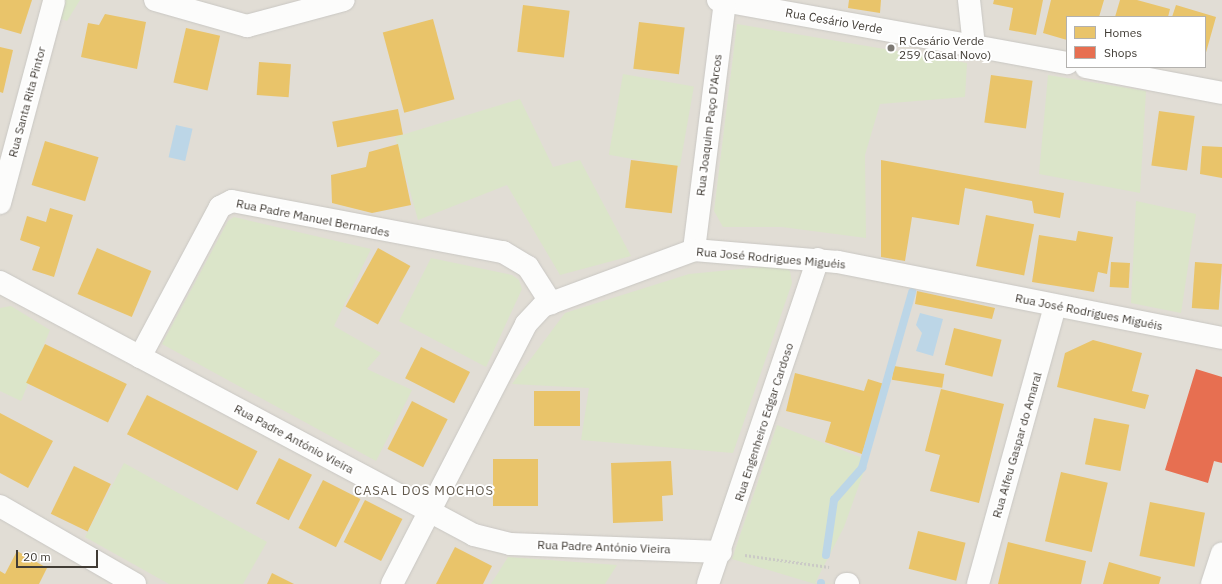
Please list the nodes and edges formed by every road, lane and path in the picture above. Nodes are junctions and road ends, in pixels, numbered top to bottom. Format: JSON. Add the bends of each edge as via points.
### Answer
{"nodes":[{"id":1,"x":155,"y":0,"type":"edge"},
{"id":2,"x":344,"y":0,"type":"edge"},
{"id":3,"x":723,"y":0,"type":"edge"},
{"id":4,"x":969,"y":0,"type":"edge"},
{"id":5,"x":54,"y":2,"type":"dead end"},
{"id":6,"x":308,"y":4,"type":"edge"},
{"id":7,"x":974,"y":46,"type":"junction"},
{"id":8,"x":1066,"y":63,"type":"edge"},
{"id":9,"x":1091,"y":68,"type":"edge"},
{"id":10,"x":1222,"y":93,"type":"edge"},
{"id":11,"x":0,"y":203,"type":"edge"},
{"id":12,"x":694,"y":250,"type":"junction"},
{"id":13,"x":818,"y":259,"type":"junction"},
{"id":14,"x":0,"y":282,"type":"edge"},
{"id":15,"x":551,"y":303,"type":"junction"},
{"id":16,"x":1056,"y":306,"type":"junction"},
{"id":17,"x":1222,"y":338,"type":"edge"},
{"id":18,"x":140,"y":357,"type":"junction"},
{"id":19,"x":0,"y":506,"type":"edge"},
{"id":20,"x":430,"y":511,"type":"junction"},
{"id":21,"x":721,"y":552,"type":"junction"},
{"id":22,"x":1222,"y":554,"type":"edge"},
{"id":23,"x":135,"y":584,"type":"edge"},
{"id":24,"x":392,"y":584,"type":"edge"},
{"id":25,"x":708,"y":584,"type":"edge"},
{"id":26,"x":847,"y":584,"type":"edge"},
{"id":27,"x":978,"y":584,"type":"edge"},
{"id":28,"x":1212,"y":584,"type":"edge"}],
"edges":[{"from":1,"to":6,"type":"street","via":[[247,26]]},
{"from":2,"to":6,"type":"street"},
{"from":3,"to":7,"type":"street","name":"Rua Cesário Verde"},
{"from":3,"to":12,"type":"street","name":"Rua Joaquim Paço D'Arcos"},
{"from":4,"to":7,"type":"street"},
{"from":5,"to":11,"type":"street","name":"Rua Santa Rita Pintor"},
{"from":7,"to":8,"type":"street","name":"Rua Cesário Verde"},
{"from":9,"to":10,"type":"street"},
{"from":12,"to":13,"type":"street","name":"Rua José Rodrigues Miguéis"},
{"from":12,"to":15,"type":"street","name":"Rua José Rodrigues Miguéis"},
{"from":13,"to":16,"type":"street","name":"Rua José Rodrigues Miguéis"},
{"from":13,"to":21,"type":"street","name":"Rua Engenheiro Edgar Cardoso"},
{"from":14,"to":18,"type":"street","name":"Rua Padre António Vieira"},
{"from":15,"to":18,"type":"street","name":"Rua Padre Manuel Bernardes","via":[[528,267],[503,252],[232,201],[220,207]]},
{"from":15,"to":20,"type":"street","name":"Rua José Rodrigues Miguéis","via":[[526,324]]},
{"from":16,"to":17,"type":"street","name":"Rua José Rodrigues Miguéis"},
{"from":16,"to":27,"type":"street","name":"Rua Alfeu Gaspar do Amaral"},
{"from":18,"to":20,"type":"street","name":"Rua Padre António Vieira"},
{"from":19,"to":23,"type":"street"},
{"from":20,"to":21,"type":"street","name":"Rua Padre António Vieira","via":[[474,535],[510,544]]},
{"from":20,"to":24,"type":"street","name":"Rua José Rodrigues Miguéis"},
{"from":21,"to":25,"type":"street","name":"Rua Engenheiro Edgar Cardoso"},
{"from":21,"to":26,"type":"path","via":[[832,567]]},
{"from":22,"to":28,"type":"street"}]}
